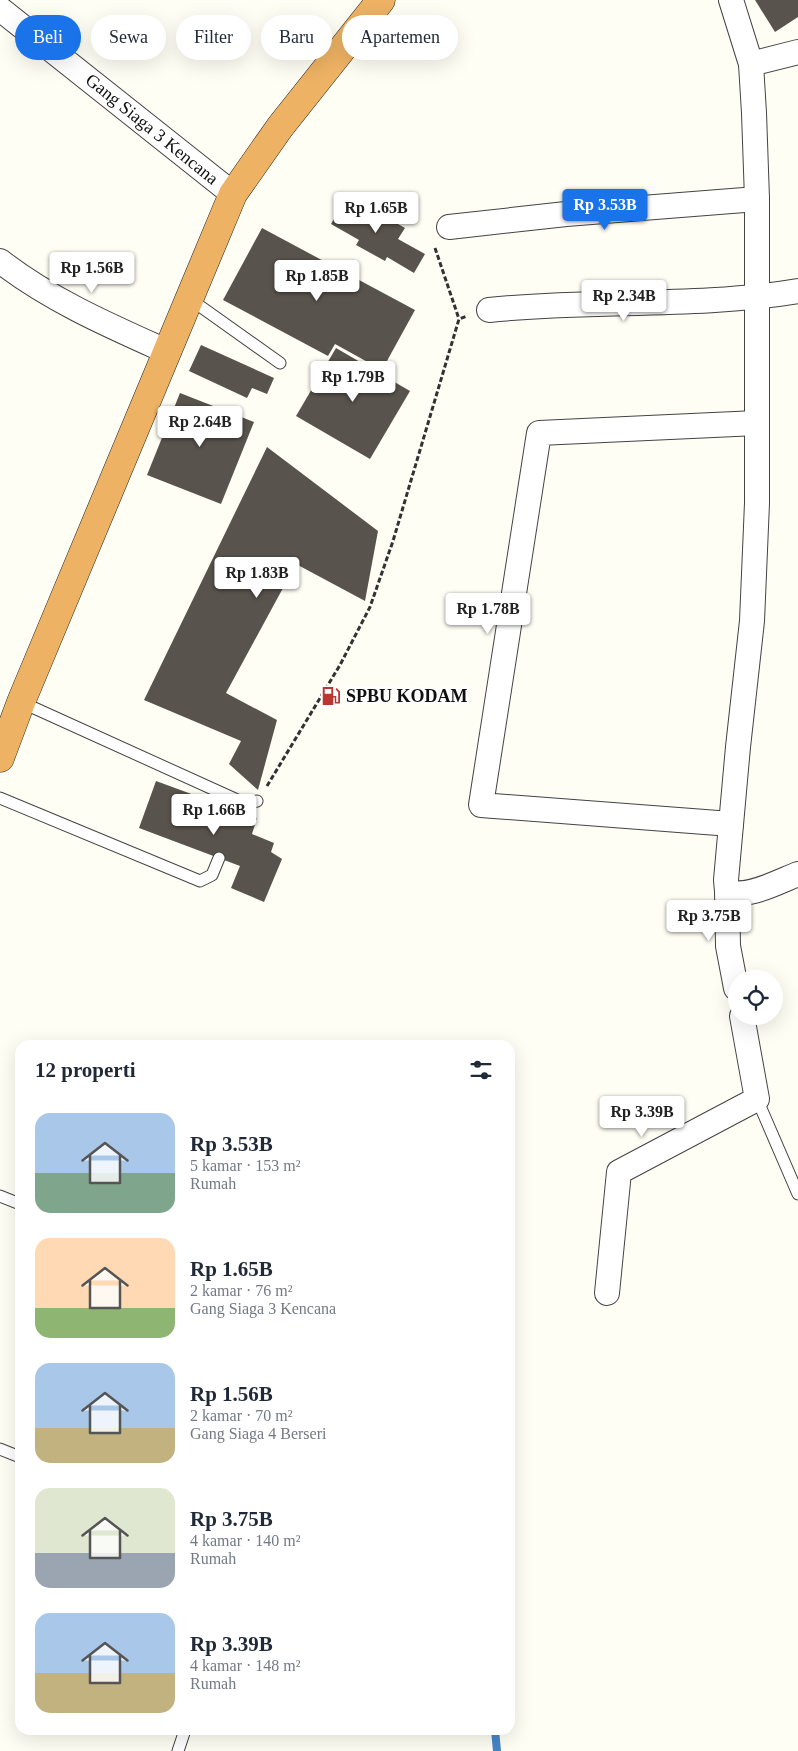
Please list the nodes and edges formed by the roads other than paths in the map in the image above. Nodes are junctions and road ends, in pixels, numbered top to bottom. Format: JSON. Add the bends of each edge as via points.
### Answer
{"nodes":[{"id":1,"x":731,"y":0,"type":"edge"},
{"id":2,"x":380,"y":2,"type":"edge"},
{"id":3,"x":0,"y":9,"type":"edge"},
{"id":4,"x":798,"y":52,"type":"edge"},
{"id":5,"x":751,"y":64,"type":"junction"},
{"id":6,"x":233,"y":194,"type":"junction"},
{"id":7,"x":756,"y":199,"type":"junction"},
{"id":8,"x":449,"y":227,"type":"road end"},
{"id":9,"x":0,"y":261,"type":"edge"},
{"id":10,"x":798,"y":291,"type":"edge"},
{"id":11,"x":756,"y":298,"type":"junction"},
{"id":12,"x":190,"y":299,"type":"junction"},
{"id":13,"x":489,"y":310,"type":"road end"},
{"id":14,"x":168,"y":352,"type":"junction"},
{"id":15,"x":280,"y":363,"type":"dead end"},
{"id":16,"x":756,"y":423,"type":"junction"},
{"id":17,"x":21,"y":702,"type":"junction"},
{"id":18,"x":0,"y":758,"type":"edge"},
{"id":19,"x":0,"y":798,"type":"edge"},
{"id":20,"x":256,"y":801,"type":"road end"},
{"id":21,"x":731,"y":824,"type":"junction"},
{"id":22,"x":219,"y":858,"type":"dead end"},
{"id":23,"x":798,"y":874,"type":"edge"},
{"id":24,"x":727,"y":891,"type":"junction"},
{"id":25,"x":733,"y":970,"type":"edge"},
{"id":26,"x":744,"y":1025,"type":"edge"},
{"id":27,"x":757,"y":1099,"type":"junction"},
{"id":28,"x":798,"y":1194,"type":"edge"},
{"id":29,"x":0,"y":1196,"type":"edge"},
{"id":30,"x":15,"y":1202,"type":"edge"},
{"id":31,"x":607,"y":1293,"type":"dead end"},
{"id":32,"x":0,"y":1449,"type":"edge"},
{"id":33,"x":15,"y":1454,"type":"edge"},
{"id":34,"x":183,"y":1735,"type":"edge"},
{"id":35,"x":178,"y":1751,"type":"edge"}],
"edges":[{"from":1,"to":5,"type":"street"},
{"from":2,"to":6,"type":"highway","via":[[280,128]]},
{"from":3,"to":6,"type":"street","name":"Gang Siaga 3 Kencana"},
{"from":4,"to":5,"type":"street"},
{"from":5,"to":7,"type":"street"},
{"from":6,"to":12,"type":"highway"},
{"from":7,"to":8,"type":"street"},
{"from":7,"to":11,"type":"street"},
{"from":9,"to":14,"type":"street","via":[[55,297]]},
{"from":10,"to":11,"type":"street"},
{"from":11,"to":13,"type":"street"},
{"from":11,"to":16,"type":"street"},
{"from":12,"to":14,"type":"highway"},
{"from":12,"to":15,"type":"lane"},
{"from":14,"to":17,"type":"highway"},
{"from":16,"to":21,"type":"street","via":[[757,504],[752,621]]},
{"from":16,"to":21,"type":"street","via":[[539,433],[481,805]]},
{"from":17,"to":18,"type":"highway"},
{"from":17,"to":20,"type":"lane","via":[[234,804]]},
{"from":19,"to":22,"type":"lane","via":[[200,881],[212,875]]},
{"from":21,"to":24,"type":"street"},
{"from":23,"to":24,"type":"street","via":[[746,894]]},
{"from":24,"to":25,"type":"street","via":[[728,946]]},
{"from":26,"to":27,"type":"street"},
{"from":27,"to":28,"type":"lane"},
{"from":27,"to":31,"type":"street","via":[[619,1172]]},
{"from":29,"to":30,"type":"lane"},
{"from":32,"to":33,"type":"lane"},
{"from":34,"to":35,"type":"lane"}]}
